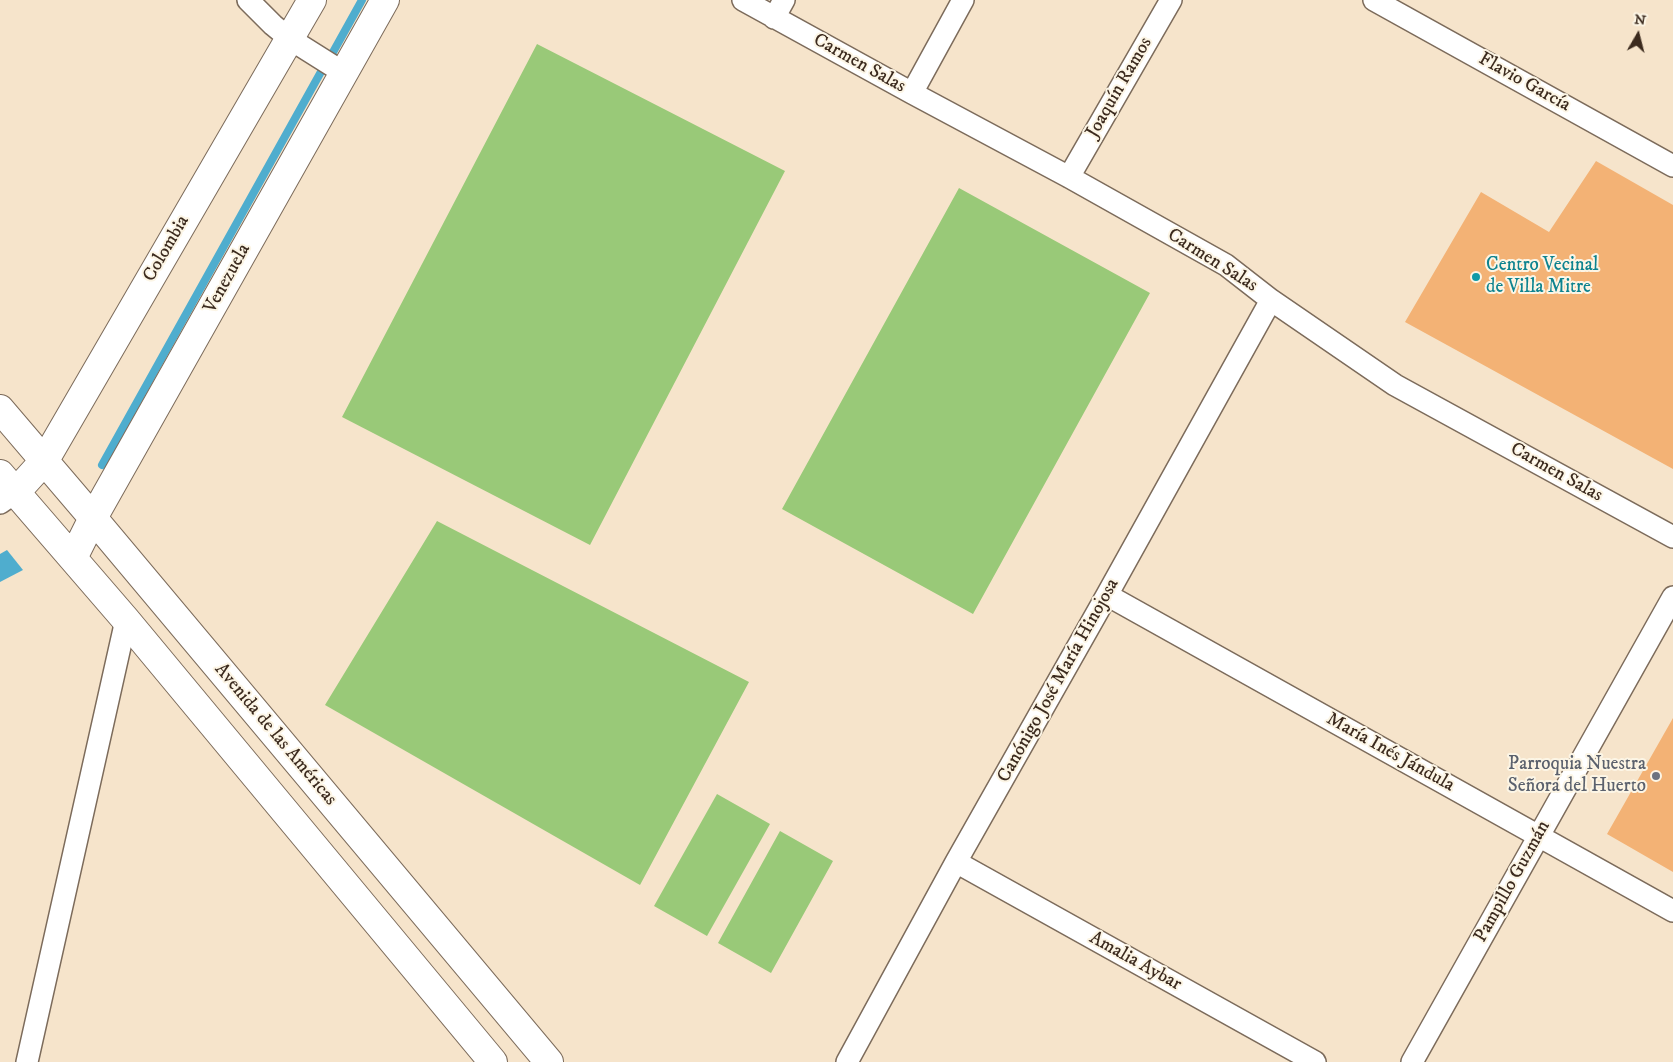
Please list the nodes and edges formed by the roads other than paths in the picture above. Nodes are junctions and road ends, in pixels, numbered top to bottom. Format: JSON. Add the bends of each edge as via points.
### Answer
{"nodes":[{"id":1,"x":248,"y":0,"type":"edge"},
{"id":2,"x":312,"y":0,"type":"edge"},
{"id":3,"x":385,"y":0,"type":"edge"},
{"id":4,"x":742,"y":0,"type":"edge"},
{"id":5,"x":963,"y":0,"type":"edge"},
{"id":6,"x":1171,"y":0,"type":"edge"},
{"id":7,"x":1374,"y":0,"type":"edge"},
{"id":8,"x":779,"y":9,"type":"edge"},
{"id":9,"x":290,"y":39,"type":"junction"},
{"id":10,"x":344,"y":73,"type":"junction"},
{"id":11,"x":912,"y":93,"type":"junction"},
{"id":12,"x":1673,"y":166,"type":"edge"},
{"id":13,"x":1069,"y":177,"type":"junction"},
{"id":14,"x":1271,"y":300,"type":"junction"},
{"id":15,"x":0,"y":409,"type":"edge"},
{"id":16,"x":44,"y":460,"type":"junction"},
{"id":17,"x":5,"y":490,"type":"edge"},
{"id":18,"x":93,"y":518,"type":"junction"},
{"id":19,"x":1673,"y":537,"type":"edge"},
{"id":20,"x":73,"y":558,"type":"junction"},
{"id":21,"x":1107,"y":595,"type":"junction"},
{"id":22,"x":1673,"y":596,"type":"edge"},
{"id":23,"x":126,"y":620,"type":"junction"},
{"id":24,"x":1539,"y":836,"type":"junction"},
{"id":25,"x":956,"y":862,"type":"junction"},
{"id":26,"x":1673,"y":911,"type":"edge"},
{"id":27,"x":28,"y":1062,"type":"edge"},
{"id":28,"x":493,"y":1062,"type":"edge"},
{"id":29,"x":549,"y":1062,"type":"edge"},
{"id":30,"x":847,"y":1062,"type":"edge"},
{"id":31,"x":1314,"y":1062,"type":"edge"},
{"id":32,"x":1412,"y":1062,"type":"edge"}],
"edges":[{"from":1,"to":9,"type":"street"},
{"from":2,"to":9,"type":"main road","name":"Colombia"},
{"from":3,"to":10,"type":"main road","name":"Venezuela"},
{"from":4,"to":8,"type":"street","name":"Carmen Salas"},
{"from":5,"to":11,"type":"street"},
{"from":6,"to":13,"type":"street","name":"Joaquín Ramos"},
{"from":7,"to":12,"type":"street","name":"Flavio García"},
{"from":8,"to":11,"type":"street","name":"Carmen Salas"},
{"from":9,"to":10,"type":"street"},
{"from":9,"to":16,"type":"main road","name":"Colombia"},
{"from":10,"to":18,"type":"main road","name":"Venezuela"},
{"from":11,"to":13,"type":"street","name":"Carmen Salas"},
{"from":13,"to":14,"type":"street","name":"Carmen Salas","via":[[1226,265]]},
{"from":14,"to":19,"type":"street","name":"Carmen Salas","via":[[1395,385]]},
{"from":14,"to":21,"type":"street","name":"Canónigo José María Hinojosa"},
{"from":15,"to":16,"type":"main road","name":"Avenida de las Américas"},
{"from":16,"to":17,"type":"main road","name":"Colombia"},
{"from":16,"to":18,"type":"main road","name":"Avenida de las Américas"},
{"from":17,"to":20,"type":"main road"},
{"from":18,"to":20,"type":"main road","name":"Venezuela"},
{"from":18,"to":29,"type":"main road","name":"Avenida de las Américas"},
{"from":20,"to":23,"type":"main road"},
{"from":21,"to":24,"type":"street","name":"María Inés Jándula"},
{"from":21,"to":25,"type":"street","name":"Canónigo José María Hinojosa"},
{"from":22,"to":24,"type":"street","name":"Pampillo Guzmán"},
{"from":23,"to":27,"type":"street"},
{"from":23,"to":28,"type":"main road"},
{"from":24,"to":26,"type":"street","name":"María Inés Jándula"},
{"from":24,"to":32,"type":"street","name":"Pampillo Guzmán"},
{"from":25,"to":30,"type":"street","name":"Canónigo José María Hinojosa"},
{"from":25,"to":31,"type":"street","name":"Amalia Aybar"}]}
